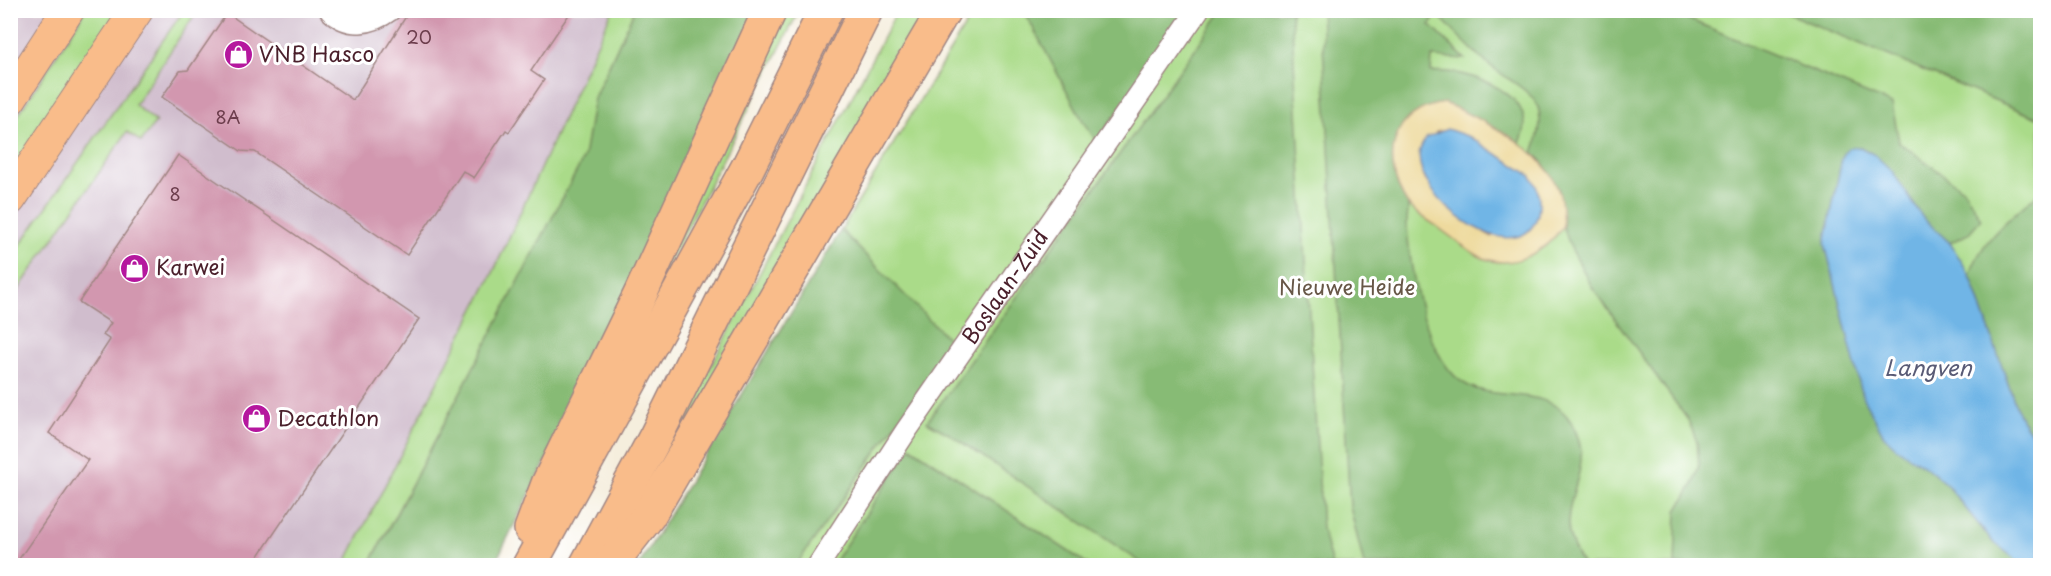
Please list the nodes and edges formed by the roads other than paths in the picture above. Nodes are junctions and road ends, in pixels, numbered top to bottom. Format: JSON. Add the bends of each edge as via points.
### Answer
{"nodes":[{"id":1,"x":68,"y":10,"type":"edge"},
{"id":2,"x":137,"y":10,"type":"edge"},
{"id":3,"x":330,"y":10,"type":"edge"},
{"id":4,"x":390,"y":10,"type":"edge"},
{"id":5,"x":770,"y":10,"type":"edge"},
{"id":6,"x":826,"y":10,"type":"edge"},
{"id":7,"x":866,"y":10,"type":"edge"},
{"id":8,"x":944,"y":10,"type":"edge"},
{"id":9,"x":1198,"y":10,"type":"edge"},
{"id":10,"x":10,"y":99,"type":"edge"},
{"id":11,"x":10,"y":199,"type":"edge"},
{"id":12,"x":517,"y":566,"type":"edge"},
{"id":13,"x":530,"y":566,"type":"edge"},
{"id":14,"x":586,"y":566,"type":"edge"},
{"id":15,"x":609,"y":566,"type":"edge"},
{"id":16,"x":818,"y":566,"type":"edge"}],
"edges":[{"from":1,"to":10,"type":"main road"},
{"from":2,"to":11,"type":"main road"},
{"from":3,"to":4,"type":"street","via":[[358,23],[380,18]]},
{"from":5,"to":12,"type":"highway","via":[[645,284],[548,484]]},
{"from":6,"to":13,"type":"highway","via":[[748,167]]},
{"from":7,"to":14,"type":"highway","via":[[656,436]]},
{"from":8,"to":15,"type":"highway","via":[[649,516]]},
{"from":9,"to":16,"type":"street","name":"Boslaan-Zuid","via":[[906,431]]}]}
